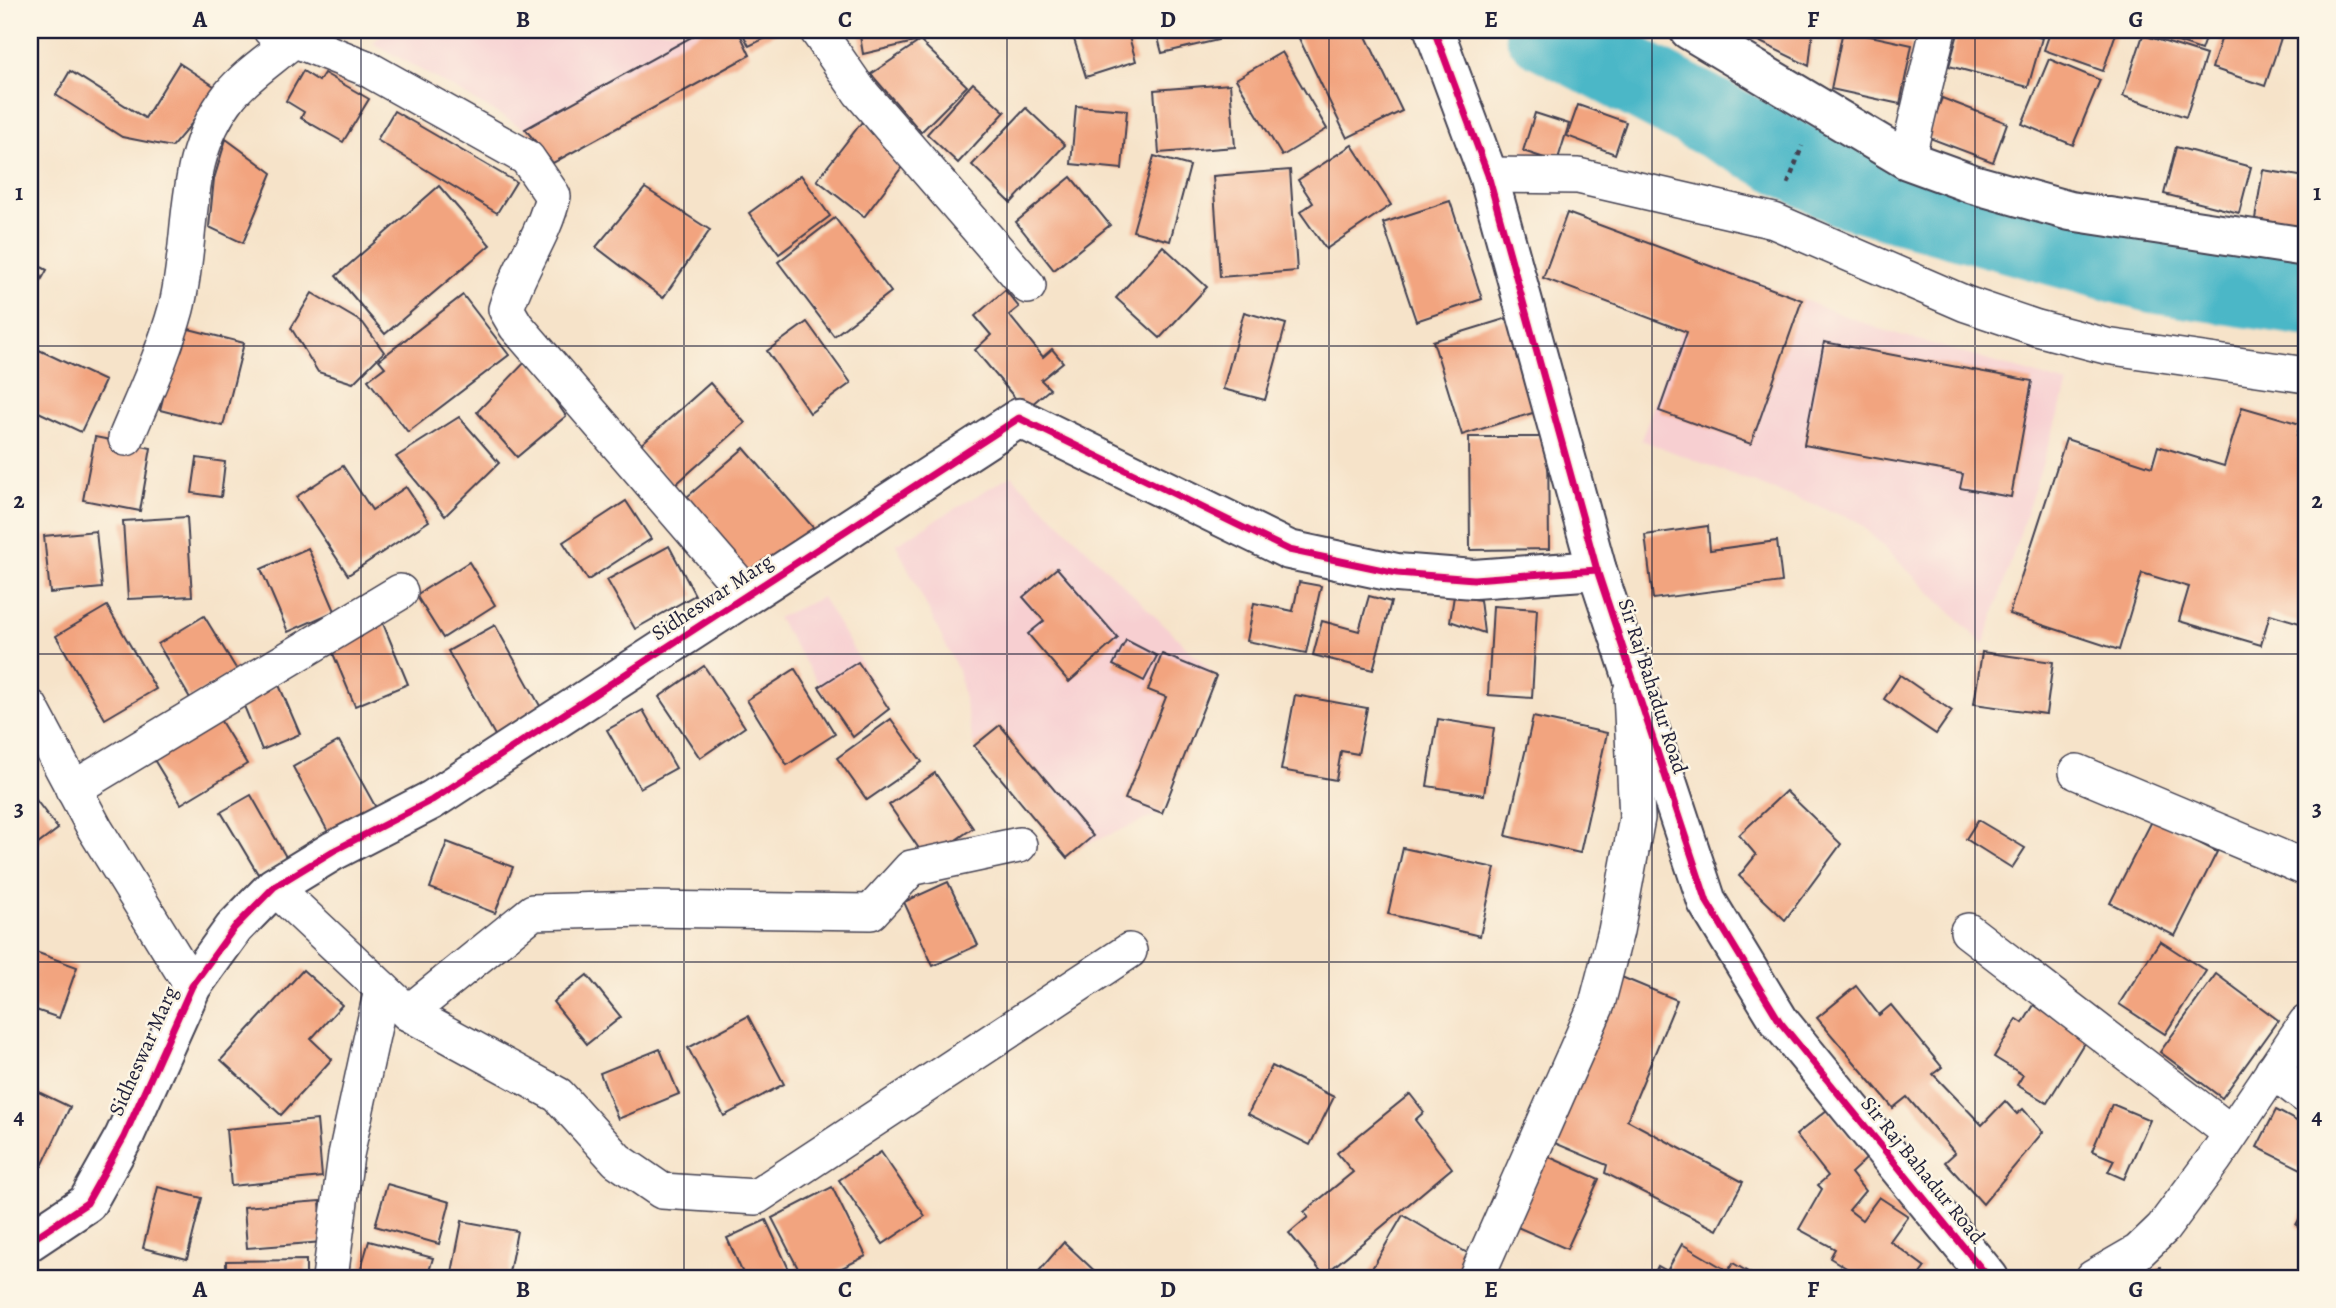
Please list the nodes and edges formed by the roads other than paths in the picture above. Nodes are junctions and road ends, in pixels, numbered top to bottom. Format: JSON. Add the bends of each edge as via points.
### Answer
{"nodes":[{"id":1,"x":817,"y":30,"type":"edge"},
{"id":2,"x":1434,"y":30,"type":"edge"},
{"id":3,"x":1689,"y":30,"type":"edge"},
{"id":4,"x":1938,"y":30,"type":"edge"},
{"id":5,"x":283,"y":35,"type":"edge"},
{"id":6,"x":1907,"y":160,"type":"junction"},
{"id":7,"x":1488,"y":175,"type":"junction"},
{"id":8,"x":2306,"y":247,"type":"edge"},
{"id":9,"x":1028,"y":286,"type":"dead end"},
{"id":10,"x":2306,"y":374,"type":"edge"},
{"id":11,"x":126,"y":438,"type":"dead end"},
{"id":12,"x":1597,"y":570,"type":"junction"},
{"id":13,"x":400,"y":592,"type":"dead end"},
{"id":14,"x":748,"y":595,"type":"junction"},
{"id":15,"x":1630,"y":678,"type":"junction"},
{"id":16,"x":30,"y":707,"type":"edge"},
{"id":17,"x":2077,"y":772,"type":"dead end"},
{"id":18,"x":74,"y":789,"type":"junction"},
{"id":19,"x":1019,"y":845,"type":"dead end"},
{"id":20,"x":2306,"y":868,"type":"edge"},
{"id":21,"x":274,"y":887,"type":"junction"},
{"id":22,"x":1968,"y":931,"type":"dead end"},
{"id":23,"x":1129,"y":951,"type":"dead end"},
{"id":24,"x":192,"y":986,"type":"junction"},
{"id":25,"x":382,"y":989,"type":"junction"},
{"id":26,"x":408,"y":1013,"type":"junction"},
{"id":27,"x":2306,"y":1023,"type":"edge"},
{"id":28,"x":2273,"y":1071,"type":"junction"},
{"id":29,"x":2306,"y":1096,"type":"edge"},
{"id":30,"x":2231,"y":1133,"type":"junction"},
{"id":31,"x":30,"y":1241,"type":"edge"},
{"id":32,"x":330,"y":1278,"type":"edge"},
{"id":33,"x":1475,"y":1278,"type":"edge"},
{"id":34,"x":1989,"y":1278,"type":"edge"},
{"id":35,"x":2093,"y":1278,"type":"edge"}],
"edges":[{"from":1,"to":9,"type":"street","via":[[860,92]]},
{"from":2,"to":7,"type":"street","name":"Sir Raj Bahadur Road"},
{"from":3,"to":6,"type":"street"},
{"from":4,"to":6,"type":"street"},
{"from":5,"to":11,"type":"street","via":[[209,127],[192,176],[176,307]]},
{"from":5,"to":14,"type":"street","via":[[366,68],[527,158],[553,196],[548,219],[506,309]]},
{"from":6,"to":8,"type":"street","via":[[2070,211]]},
{"from":7,"to":10,"type":"street","via":[[1578,176],[1774,221],[1966,304],[2037,328],[2106,345]]},
{"from":7,"to":12,"type":"street","name":"Sir Raj Bahadur Road"},
{"from":12,"to":14,"type":"street","name":"Sidheswar Marg","via":[[1474,579],[1397,573],[1289,550],[1019,418]]},
{"from":12,"to":15,"type":"street","name":"Sir Raj Bahadur Road"},
{"from":13,"to":18,"type":"street"},
{"from":14,"to":21,"type":"street","name":"Sidheswar Marg","via":[[432,800],[332,851]]},
{"from":15,"to":33,"type":"street","via":[[1637,818],[1616,931],[1597,1004]]},
{"from":15,"to":34,"type":"street","name":"Sir Raj Bahadur Road","via":[[1707,902],[1780,1021]]},
{"from":16,"to":18,"type":"street"},
{"from":17,"to":20,"type":"street"},
{"from":18,"to":24,"type":"street"},
{"from":19,"to":26,"type":"street","via":[[911,867],[871,912],[533,912]]},
{"from":21,"to":24,"type":"street","name":"Sidheswar Marg","via":[[234,928]]},
{"from":21,"to":25,"type":"street"},
{"from":22,"to":30,"type":"street"},
{"from":23,"to":26,"type":"street","via":[[755,1197],[662,1191],[617,1160],[558,1095]]},
{"from":24,"to":31,"type":"street","name":"Sidheswar Marg","via":[[124,1137],[87,1203]]},
{"from":25,"to":26,"type":"street"},
{"from":25,"to":32,"type":"street","via":[[346,1155]]},
{"from":27,"to":28,"type":"street"},
{"from":28,"to":29,"type":"street"},
{"from":28,"to":30,"type":"street"},
{"from":30,"to":35,"type":"street","via":[[2162,1228],[2138,1252]]}]}
